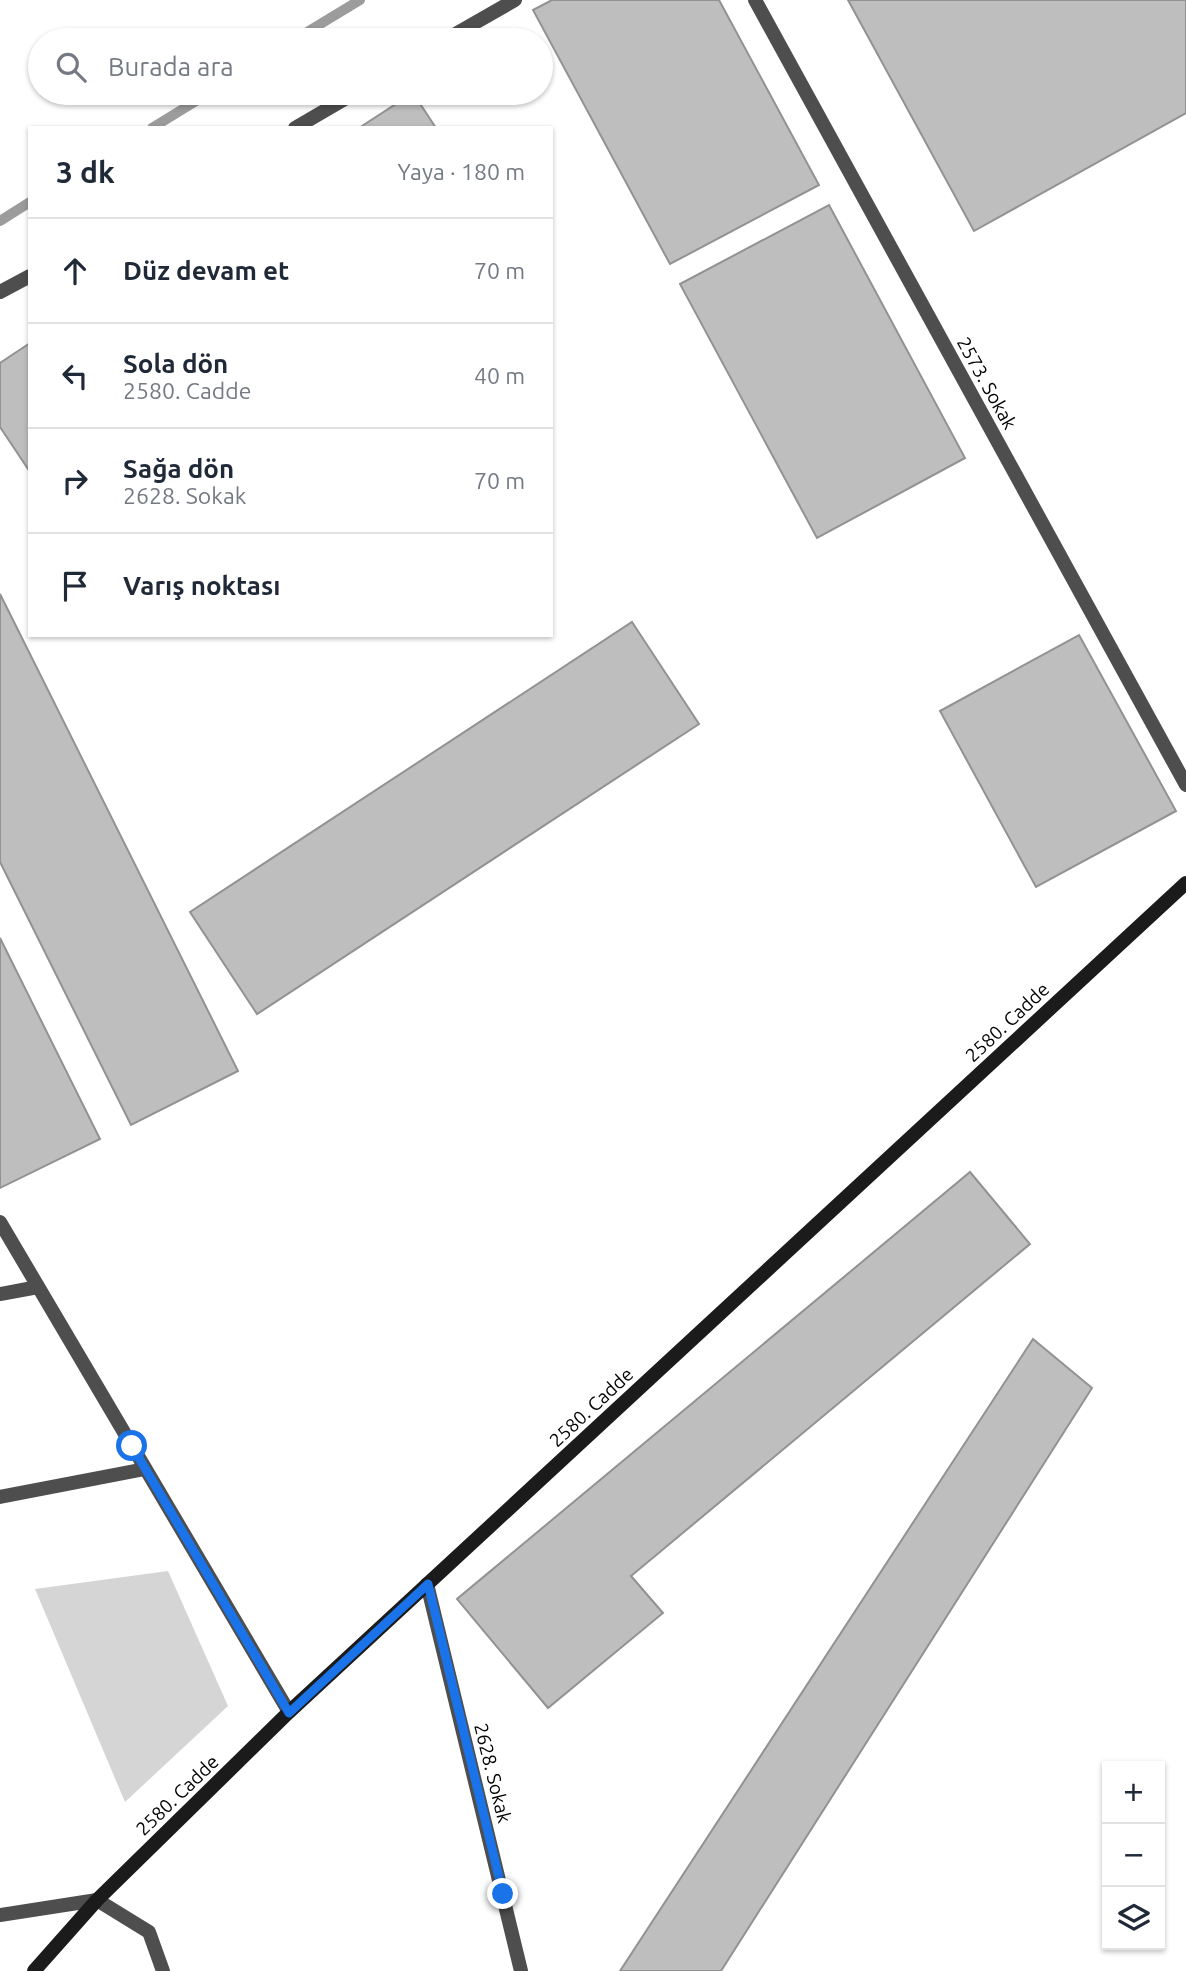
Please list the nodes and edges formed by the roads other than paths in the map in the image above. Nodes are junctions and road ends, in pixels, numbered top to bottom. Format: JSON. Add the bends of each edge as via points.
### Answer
{"nodes":[{"id":1,"x":514,"y":0,"type":"edge"},
{"id":2,"x":755,"y":0,"type":"edge"},
{"id":3,"x":466,"y":28,"type":"edge"},
{"id":4,"x":334,"y":105,"type":"edge"},
{"id":5,"x":298,"y":126,"type":"edge"},
{"id":6,"x":28,"y":277,"type":"edge"},
{"id":7,"x":0,"y":292,"type":"edge"},
{"id":8,"x":1186,"y":785,"type":"edge"},
{"id":9,"x":1186,"y":883,"type":"edge"},
{"id":10,"x":0,"y":1222,"type":"edge"},
{"id":11,"x":38,"y":1287,"type":"junction"},
{"id":12,"x":0,"y":1294,"type":"edge"},
{"id":13,"x":145,"y":1468,"type":"junction"},
{"id":14,"x":0,"y":1496,"type":"edge"},
{"id":15,"x":428,"y":1584,"type":"junction"},
{"id":16,"x":289,"y":1713,"type":"junction"},
{"id":17,"x":97,"y":1900,"type":"junction"},
{"id":18,"x":0,"y":1915,"type":"edge"},
{"id":19,"x":34,"y":1971,"type":"edge"},
{"id":20,"x":163,"y":1971,"type":"edge"},
{"id":21,"x":521,"y":1971,"type":"edge"}],
"edges":[{"from":1,"to":3,"type":"street"},
{"from":2,"to":8,"type":"street","name":"2573. Sokak"},
{"from":4,"to":5,"type":"street"},
{"from":6,"to":7,"type":"street"},
{"from":9,"to":15,"type":"main road","name":"2580. Cadde"},
{"from":10,"to":11,"type":"street"},
{"from":11,"to":12,"type":"street"},
{"from":11,"to":13,"type":"street"},
{"from":13,"to":14,"type":"street"},
{"from":13,"to":16,"type":"street"},
{"from":15,"to":16,"type":"main road","name":"2580. Cadde"},
{"from":15,"to":21,"type":"street","name":"2628. Sokak"},
{"from":16,"to":17,"type":"main road","name":"2580. Cadde"},
{"from":17,"to":18,"type":"street"},
{"from":17,"to":19,"type":"main road","name":"2580. Cadde"},
{"from":17,"to":20,"type":"street","via":[[149,1932]]}]}
